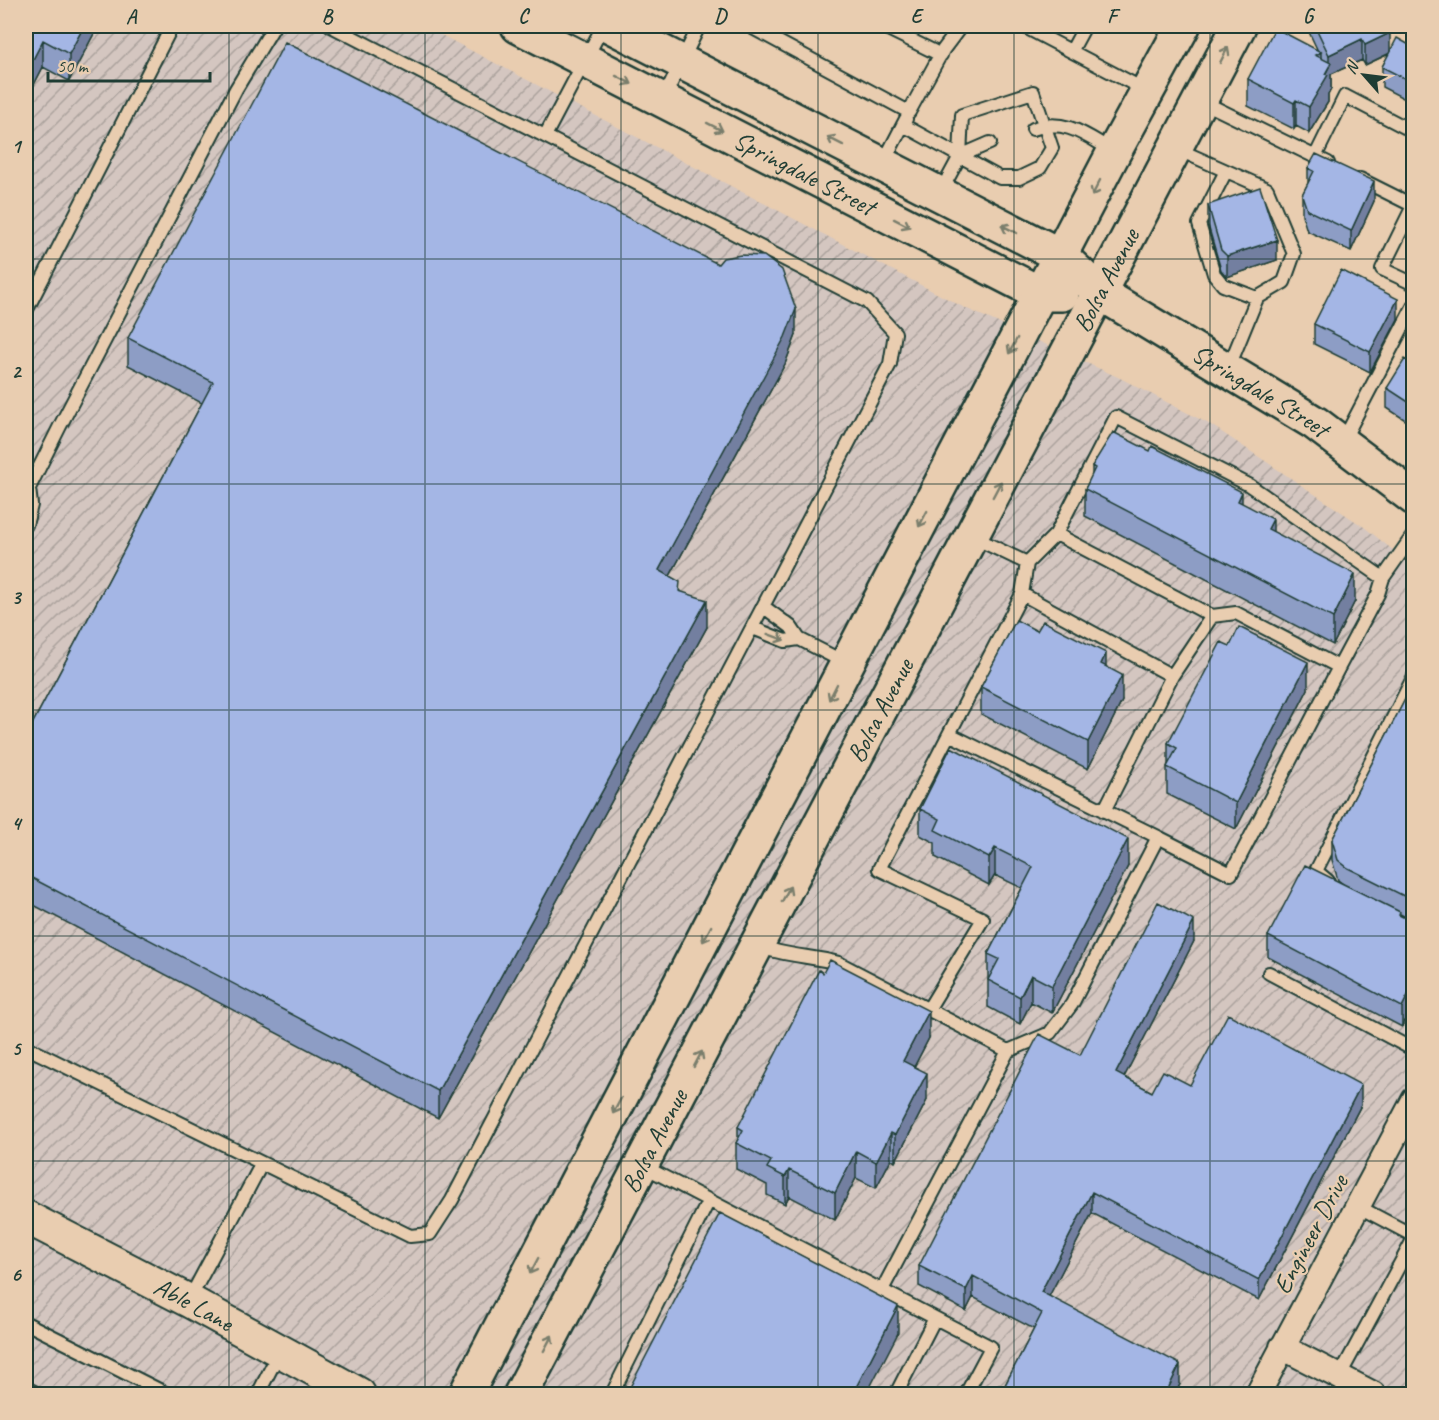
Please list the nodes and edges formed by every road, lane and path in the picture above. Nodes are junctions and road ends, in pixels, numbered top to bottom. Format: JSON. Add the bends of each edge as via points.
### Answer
{"nodes":[{"id":1,"x":172,"y":26,"type":"edge"},
{"id":2,"x":274,"y":26,"type":"edge"},
{"id":3,"x":331,"y":26,"type":"edge"},
{"id":4,"x":518,"y":26,"type":"edge"},
{"id":5,"x":603,"y":26,"type":"edge"},
{"id":6,"x":611,"y":26,"type":"edge"},
{"id":7,"x":699,"y":26,"type":"edge"},
{"id":8,"x":749,"y":26,"type":"edge"},
{"id":9,"x":882,"y":26,"type":"edge"},
{"id":10,"x":960,"y":26,"type":"edge"},
{"id":11,"x":1023,"y":26,"type":"edge"},
{"id":12,"x":1085,"y":26,"type":"edge"},
{"id":13,"x":1183,"y":26,"type":"edge"},
{"id":14,"x":1239,"y":26,"type":"edge"},
{"id":15,"x":1072,"y":50,"type":"junction"},
{"id":16,"x":940,"y":55,"type":"junction"},
{"id":17,"x":585,"y":60,"type":"junction"},
{"id":18,"x":681,"y":62,"type":"junction"},
{"id":19,"x":1148,"y":91,"type":"junction"},
{"id":20,"x":663,"y":100,"type":"junction"},
{"id":21,"x":1200,"y":100,"type":"junction"},
{"id":22,"x":909,"y":112,"type":"junction"},
{"id":23,"x":903,"y":125,"type":"junction"},
{"id":24,"x":1038,"y":127,"type":"junction"},
{"id":25,"x":1413,"y":132,"type":"edge"},
{"id":26,"x":545,"y":136,"type":"junction"},
{"id":27,"x":990,"y":143,"type":"dead end"},
{"id":28,"x":1175,"y":148,"type":"junction"},
{"id":29,"x":1114,"y":152,"type":"junction"},
{"id":30,"x":960,"y":156,"type":"junction"},
{"id":31,"x":1315,"y":157,"type":"junction"},
{"id":32,"x":882,"y":165,"type":"junction"},
{"id":33,"x":1226,"y":171,"type":"junction"},
{"id":34,"x":939,"y":194,"type":"junction"},
{"id":35,"x":1413,"y":206,"type":"edge"},
{"id":36,"x":1061,"y":256,"type":"junction"},
{"id":37,"x":1413,"y":284,"type":"edge"},
{"id":38,"x":1100,"y":293,"type":"junction"},
{"id":39,"x":1041,"y":294,"type":"junction"},
{"id":40,"x":1257,"y":298,"type":"junction"},
{"id":41,"x":1413,"y":305,"type":"edge"},
{"id":42,"x":26,"y":311,"type":"edge"},
{"id":43,"x":1228,"y":370,"type":"junction"},
{"id":44,"x":1343,"y":442,"type":"junction"},
{"id":45,"x":1413,"y":498,"type":"edge"},
{"id":46,"x":26,"y":525,"type":"edge"},
{"id":47,"x":1056,"y":534,"type":"junction"},
{"id":48,"x":1413,"y":534,"type":"edge"},
{"id":49,"x":972,"y":537,"type":"junction"},
{"id":50,"x":1027,"y":563,"type":"junction"},
{"id":51,"x":1383,"y":578,"type":"junction"},
{"id":52,"x":1022,"y":594,"type":"junction"},
{"id":53,"x":764,"y":607,"type":"junction"},
{"id":54,"x":1212,"y":616,"type":"junction"},
{"id":55,"x":753,"y":628,"type":"junction"},
{"id":56,"x":799,"y":639,"type":"junction"},
{"id":57,"x":847,"y":663,"type":"junction"},
{"id":58,"x":1339,"y":667,"type":"junction"},
{"id":59,"x":1172,"y":676,"type":"junction"},
{"id":60,"x":1413,"y":676,"type":"edge"},
{"id":61,"x":949,"y":734,"type":"junction"},
{"id":62,"x":802,"y":751,"type":"junction"},
{"id":63,"x":1104,"y":811,"type":"junction"},
{"id":64,"x":1158,"y":837,"type":"junction"},
{"id":65,"x":1334,"y":887,"type":"edge"},
{"id":66,"x":758,"y":946,"type":"junction"},
{"id":67,"x":1269,"y":974,"type":"dead end"},
{"id":68,"x":929,"y":1008,"type":"junction"},
{"id":69,"x":26,"y":1047,"type":"edge"},
{"id":70,"x":1413,"y":1050,"type":"edge"},
{"id":71,"x":1008,"y":1051,"type":"junction"},
{"id":72,"x":1413,"y":1100,"type":"edge"},
{"id":73,"x":262,"y":1163,"type":"junction"},
{"id":74,"x":642,"y":1166,"type":"junction"},
{"id":75,"x":709,"y":1200,"type":"junction"},
{"id":76,"x":1357,"y":1206,"type":"junction"},
{"id":77,"x":26,"y":1217,"type":"edge"},
{"id":78,"x":1413,"y":1237,"type":"edge"},
{"id":79,"x":882,"y":1290,"type":"junction"},
{"id":80,"x":189,"y":1301,"type":"junction"},
{"id":81,"x":935,"y":1318,"type":"junction"},
{"id":82,"x":26,"y":1323,"type":"edge"},
{"id":83,"x":1282,"y":1347,"type":"junction"},
{"id":84,"x":280,"y":1351,"type":"junction"},
{"id":85,"x":1339,"y":1377,"type":"junction"},
{"id":86,"x":26,"y":1388,"type":"edge"},
{"id":87,"x":38,"y":1395,"type":"edge"},
{"id":88,"x":167,"y":1395,"type":"edge"},
{"id":89,"x":258,"y":1395,"type":"edge"},
{"id":90,"x":359,"y":1395,"type":"edge"},
{"id":91,"x":466,"y":1395,"type":"edge"},
{"id":92,"x":521,"y":1395,"type":"edge"},
{"id":93,"x":612,"y":1395,"type":"edge"},
{"id":94,"x":896,"y":1395,"type":"edge"},
{"id":95,"x":966,"y":1395,"type":"edge"},
{"id":96,"x":1258,"y":1395,"type":"edge"},
{"id":97,"x":1373,"y":1395,"type":"edge"}],
"edges":[{"from":1,"to":42,"type":"lane"},
{"from":2,"to":46,"type":"lane","via":[[236,89],[29,488],[31,505]]},
{"from":3,"to":26,"type":"lane"},
{"from":4,"to":17,"type":"main road","name":"Springdale Street"},
{"from":5,"to":17,"type":"lane"},
{"from":6,"to":18,"type":"main road","name":"Springdale Street"},
{"from":7,"to":18,"type":"lane"},
{"from":8,"to":22,"type":"lane"},
{"from":9,"to":16,"type":"lane"},
{"from":10,"to":16,"type":"lane"},
{"from":11,"to":15,"type":"lane"},
{"from":12,"to":15,"type":"lane"},
{"from":13,"to":19,"type":"main road","name":"Bolsa Avenue"},
{"from":21,"to":14,"type":"main road","name":"Bolsa Avenue","one_way":true},
{"from":15,"to":19,"type":"lane"},
{"from":16,"to":22,"type":"lane"},
{"from":17,"to":20,"type":"main road","name":"Springdale Street","one_way":true},
{"from":17,"to":26,"type":"lane"},
{"from":18,"to":20,"type":"lane"},
{"from":32,"to":18,"type":"main road","name":"Springdale Street","one_way":true},
{"from":19,"to":29,"type":"main road","name":"Bolsa Avenue"},
{"from":20,"to":39,"type":"main road","name":"Springdale Street","one_way":true},
{"from":21,"to":28,"type":"main road","name":"Bolsa Avenue"},
{"from":21,"to":31,"type":"lane"},
{"from":22,"to":23,"type":"lane"},
{"from":23,"to":30,"type":"lane"},
{"from":23,"to":32,"type":"lane"},
{"from":24,"to":29,"type":"lane","via":[[1068,126]]},
{"from":24,"to":30,"type":"lane","via":[[1052,148],[1040,168],[1019,178],[1000,178]]},
{"from":24,"to":30,"type":"lane","via":[[1033,92],[962,115]]},
{"from":25,"to":31,"type":"lane","via":[[1345,96]]},
{"from":26,"to":53,"type":"lane","via":[[867,302],[895,333],[890,364]]},
{"from":27,"to":30,"type":"lane"},
{"from":28,"to":33,"type":"lane"},
{"from":28,"to":38,"type":"main road","name":"Bolsa Avenue"},
{"from":29,"to":36,"type":"main road","name":"Bolsa Avenue","one_way":true},
{"from":30,"to":34,"type":"lane"},
{"from":31,"to":35,"type":"lane"},
{"from":32,"to":34,"type":"main road","name":"Springdale Street"},
{"from":33,"to":40,"type":"lane","via":[[1199,225],[1215,274],[1223,285]]},
{"from":33,"to":40,"type":"lane","via":[[1268,189],[1294,254],[1284,282]]},
{"from":36,"to":34,"type":"main road","name":"Springdale Street","one_way":true},
{"from":35,"to":37,"type":"lane","via":[[1382,269]]},
{"from":36,"to":38,"type":"main road","name":"Springdale Street"},
{"from":36,"to":39,"type":"main road","name":"Bolsa Avenue"},
{"from":38,"to":39,"type":"main road","name":"Springdale Street"},
{"from":38,"to":43,"type":"main road","name":"Springdale Street"},
{"from":49,"to":38,"type":"main road","name":"Bolsa Avenue","one_way":true},
{"from":39,"to":57,"type":"main road","name":"Bolsa Avenue","one_way":true},
{"from":40,"to":43,"type":"lane"},
{"from":41,"to":44,"type":"lane"},
{"from":43,"to":44,"type":"main road","name":"Springdale Street"},
{"from":44,"to":45,"type":"main road","name":"Springdale Street"},
{"from":47,"to":50,"type":"lane"},
{"from":47,"to":51,"type":"lane","via":[[1116,417],[1249,485]]},
{"from":47,"to":54,"type":"lane"},
{"from":48,"to":51,"type":"lane"},
{"from":49,"to":50,"type":"lane"},
{"from":66,"to":49,"type":"main road","name":"Bolsa Avenue","one_way":true},
{"from":50,"to":52,"type":"lane"},
{"from":51,"to":58,"type":"lane"},
{"from":52,"to":59,"type":"lane"},
{"from":52,"to":61,"type":"lane"},
{"from":53,"to":55,"type":"lane"},
{"from":53,"to":56,"type":"lane","via":[[791,627]]},
{"from":54,"to":58,"type":"lane","via":[[1236,613]]},
{"from":54,"to":59,"type":"lane"},
{"from":55,"to":56,"type":"lane","one_way":true,"via":[[785,641]]},
{"from":55,"to":73,"type":"lane","via":[[452,1200],[430,1234],[410,1236]]},
{"from":56,"to":57,"type":"lane"},
{"from":57,"to":62,"type":"main road","name":"Bolsa Avenue","one_way":true},
{"from":58,"to":64,"type":"lane","via":[[1231,874]]},
{"from":59,"to":63,"type":"lane"},
{"from":60,"to":65,"type":"lane","via":[[1316,871]]},
{"from":61,"to":63,"type":"lane"},
{"from":61,"to":68,"type":"lane","via":[[879,869],[983,919]]},
{"from":62,"to":66,"type":"main road","via":[[809,771],[805,790],[742,906],[739,923],[744,936]]},
{"from":62,"to":91,"type":"main road","name":"Bolsa Avenue","one_way":true},
{"from":63,"to":64,"type":"lane"},
{"from":64,"to":71,"type":"lane","via":[[1072,1004],[1050,1033]]},
{"from":66,"to":68,"type":"lane","via":[[781,955],[839,963]]},
{"from":74,"to":66,"type":"main road","name":"Bolsa Avenue","one_way":true},
{"from":67,"to":70,"type":"lane"},
{"from":68,"to":71,"type":"lane"},
{"from":69,"to":73,"type":"lane"},
{"from":71,"to":79,"type":"lane"},
{"from":72,"to":76,"type":"street","name":"Engineer Drive"},
{"from":73,"to":80,"type":"lane"},
{"from":74,"to":75,"type":"lane"},
{"from":92,"to":74,"type":"main road","name":"Bolsa Avenue","one_way":true},
{"from":75,"to":79,"type":"lane"},
{"from":75,"to":93,"type":"lane"},
{"from":76,"to":78,"type":"lane"},
{"from":76,"to":83,"type":"street","name":"Engineer Drive"},
{"from":77,"to":80,"type":"street","name":"Able Lane"},
{"from":78,"to":85,"type":"lane"},
{"from":79,"to":81,"type":"lane"},
{"from":80,"to":84,"type":"street","name":"Able Lane"},
{"from":81,"to":94,"type":"lane"},
{"from":81,"to":95,"type":"lane","via":[[992,1347]]},
{"from":82,"to":88,"type":"lane"},
{"from":83,"to":85,"type":"street"},
{"from":83,"to":96,"type":"street","name":"Engineer Drive"},
{"from":84,"to":89,"type":"lane"},
{"from":84,"to":90,"type":"street","name":"Able Lane"},
{"from":85,"to":97,"type":"street"},
{"from":86,"to":87,"type":"lane"}]}
